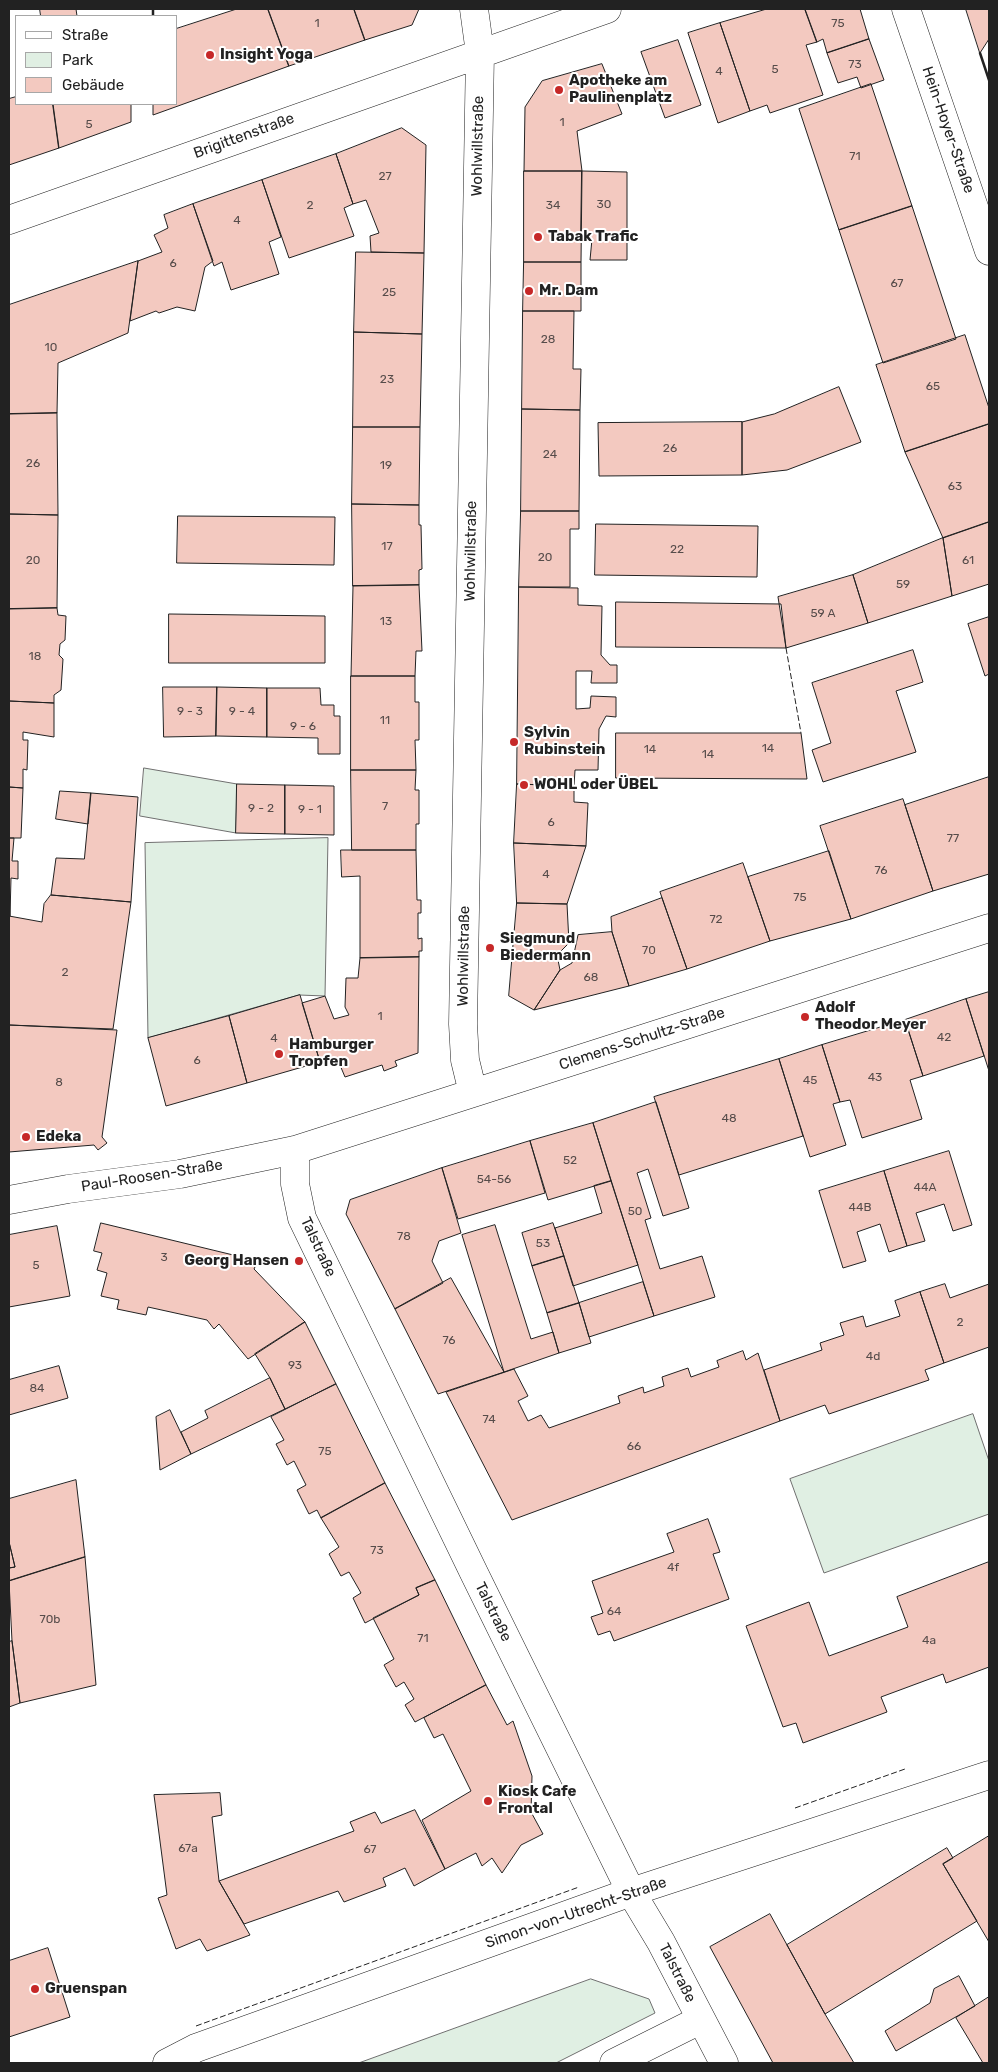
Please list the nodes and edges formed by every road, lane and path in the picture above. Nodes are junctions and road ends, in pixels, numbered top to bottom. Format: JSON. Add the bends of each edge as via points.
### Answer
{"nodes":[{"id":1,"x":474,"y":9,"type":"edge"},
{"id":2,"x":607,"y":9,"type":"edge"},
{"id":3,"x":906,"y":9,"type":"edge"},
{"id":4,"x":480,"y":53,"type":"junction"},
{"id":5,"x":9,"y":220,"type":"edge"},
{"id":6,"x":989,"y":251,"type":"edge"},
{"id":7,"x":989,"y":928,"type":"edge"},
{"id":8,"x":472,"y":1093,"type":"junction"},
{"id":9,"x":295,"y":1150,"type":"junction"},
{"id":10,"x":9,"y":1200,"type":"edge"},
{"id":11,"x":989,"y":1775,"type":"edge"},
{"id":12,"x":631,"y":1892,"type":"junction"},
{"id":13,"x":700,"y":2020,"type":"junction"},
{"id":14,"x":167,"y":2063,"type":"edge"},
{"id":15,"x":614,"y":2063,"type":"edge"},
{"id":16,"x":724,"y":2063,"type":"edge"}],
"edges":[{"from":1,"to":4,"type":"street","name":"Wohlwillstraße"},
{"from":2,"to":4,"type":"street","name":"Brigittenstraße"},
{"from":3,"to":6,"type":"street","name":"Hein-Hoyer-Straße"},
{"from":4,"to":5,"type":"street","name":"Brigittenstraße"},
{"from":4,"to":8,"type":"street","name":"Wohlwillstraße","via":[[463,1024],[465,1060]]},
{"from":7,"to":8,"type":"street","name":"Clemens-Schultz-Straße"},
{"from":8,"to":9,"type":"street","name":"Clemens-Schultz-Straße"},
{"from":9,"to":10,"type":"street","name":"Paul-Roosen-Straße","via":[[180,1174]]},
{"from":9,"to":12,"type":"street","name":"Talstraße","via":[[295,1184],[302,1218]]},
{"from":11,"to":12,"type":"street","name":"Simon-von-Utrecht-Straße"},
{"from":12,"to":13,"type":"street","name":"Talstraße","via":[[661,1942]]},
{"from":12,"to":14,"type":"street","name":"Simon-von-Utrecht-Straße","via":[[196,2048]]},
{"from":13,"to":15,"type":"street"},
{"from":13,"to":16,"type":"street","name":"Talstraße"}]}
